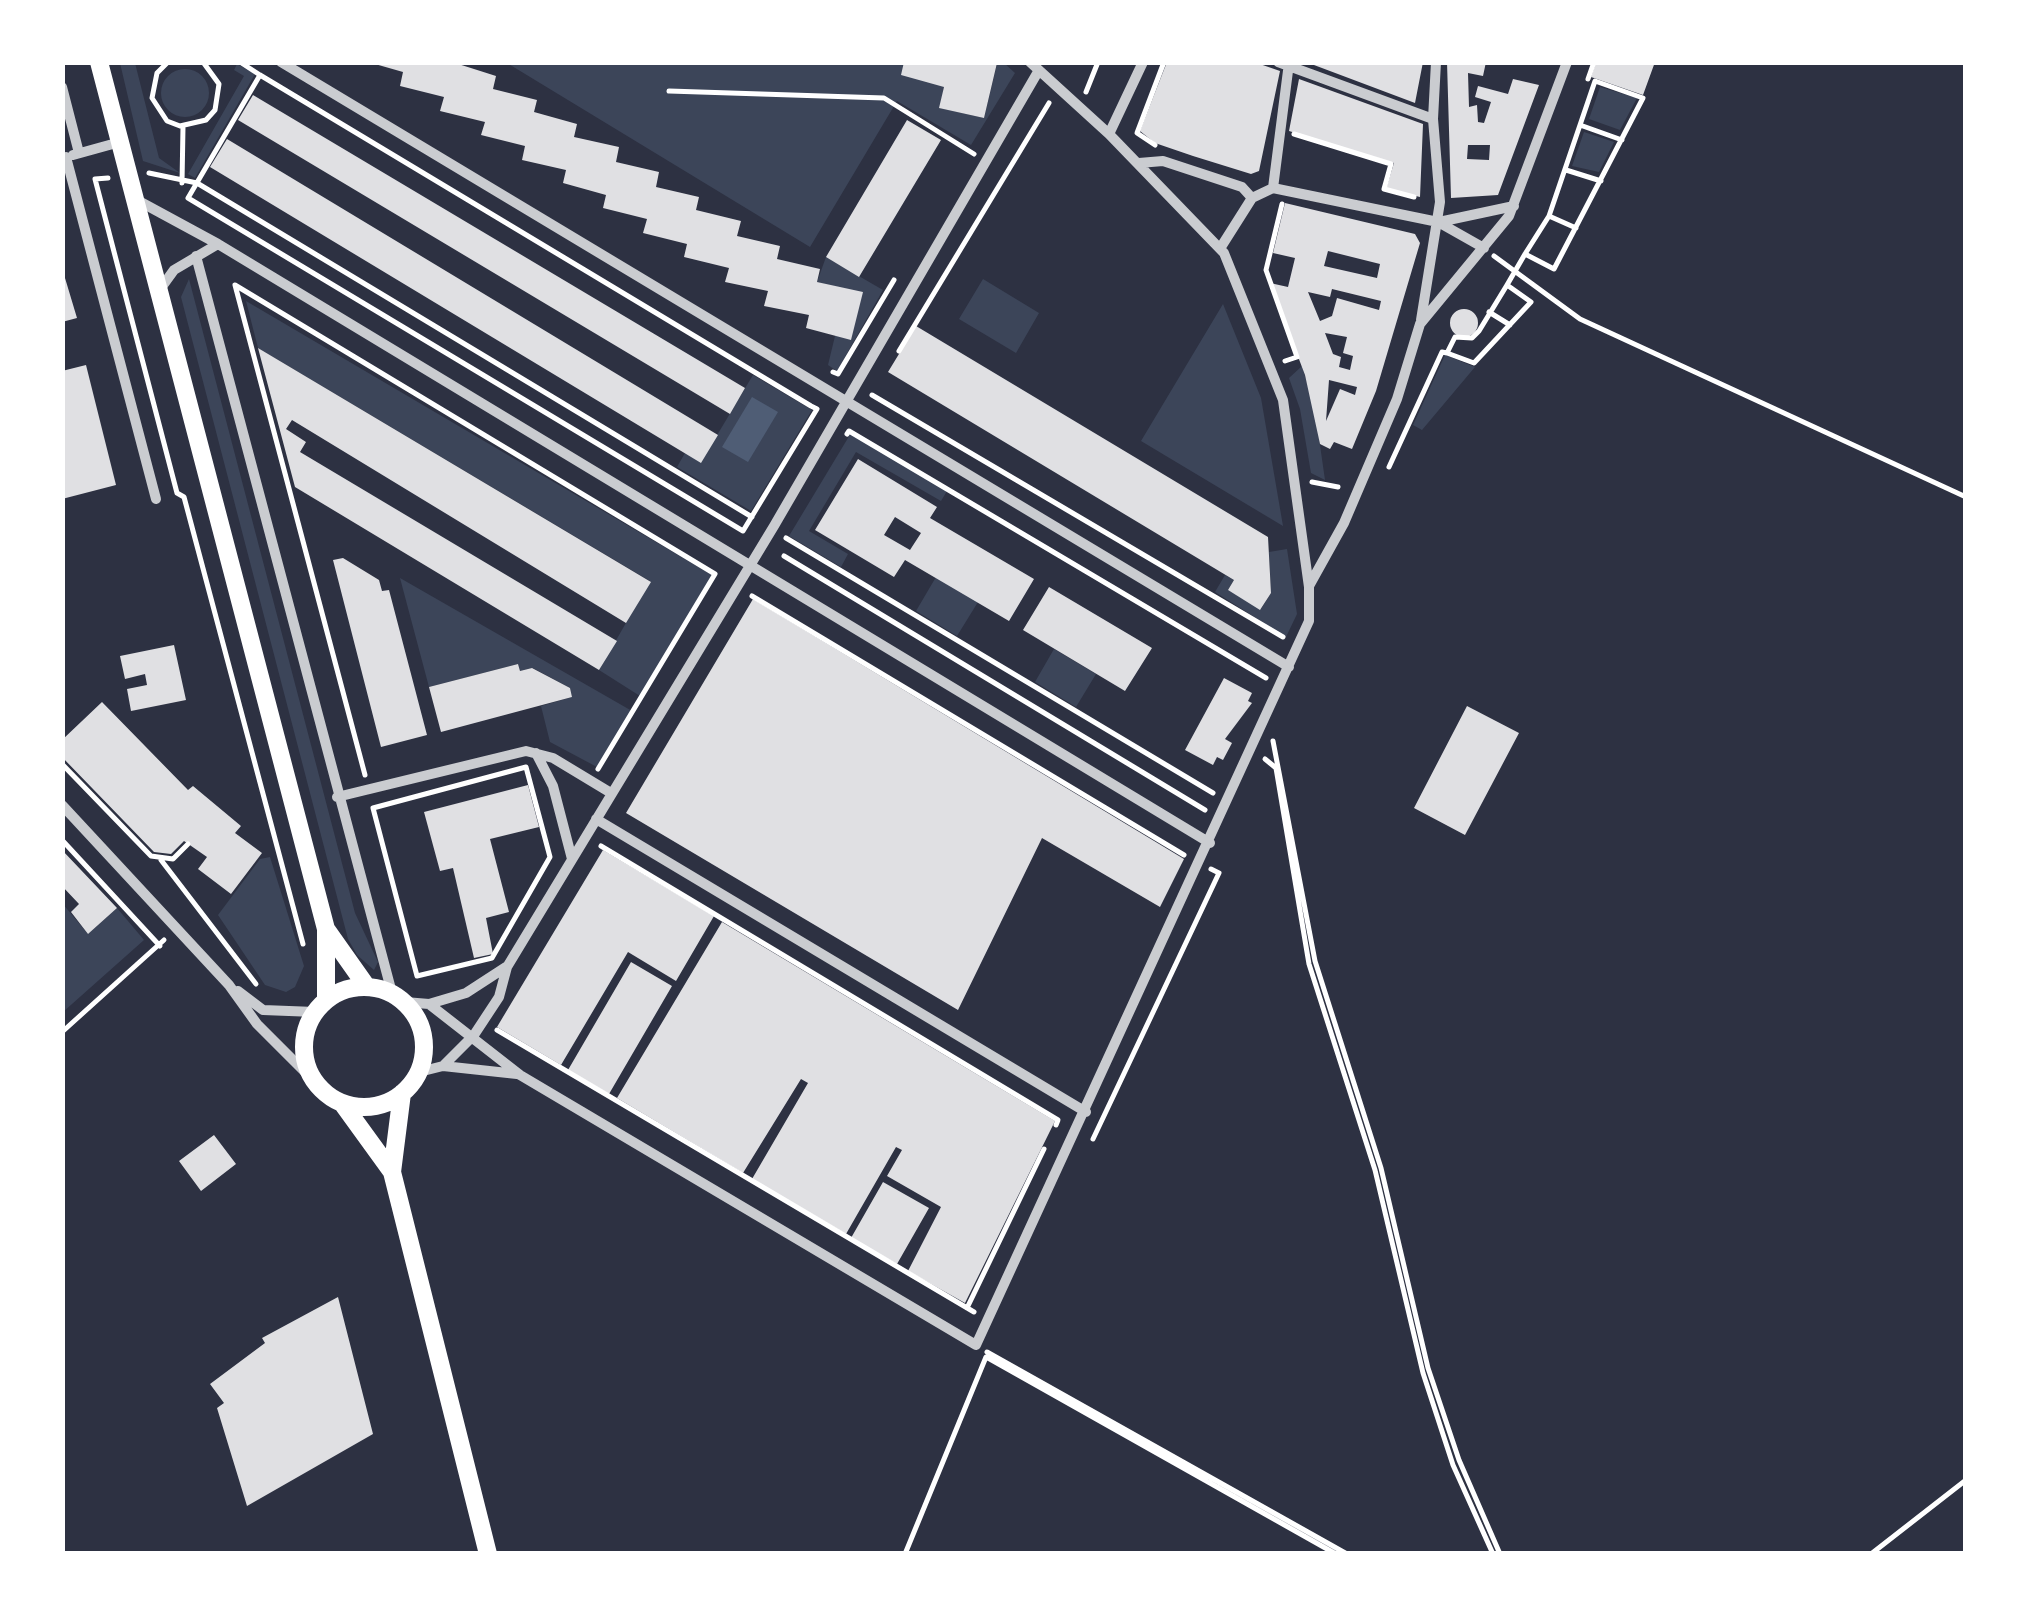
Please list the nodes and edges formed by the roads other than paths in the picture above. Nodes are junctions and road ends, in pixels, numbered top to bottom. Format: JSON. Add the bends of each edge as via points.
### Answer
{"nodes":[{"id":1,"x":99,"y":62,"type":"edge"},
{"id":2,"x":281,"y":62,"type":"edge"},
{"id":3,"x":1143,"y":62,"type":"edge"},
{"id":4,"x":1436,"y":62,"type":"edge"},
{"id":5,"x":1567,"y":62,"type":"edge"},
{"id":6,"x":1285,"y":64,"type":"edge"},
{"id":7,"x":1034,"y":66,"type":"edge"},
{"id":8,"x":62,"y":87,"type":"edge"},
{"id":9,"x":1433,"y":119,"type":"junction"},
{"id":10,"x":1110,"y":134,"type":"junction"},
{"id":11,"x":120,"y":142,"type":"junction"},
{"id":12,"x":79,"y":153,"type":"junction"},
{"id":13,"x":64,"y":157,"type":"edge"},
{"id":14,"x":1138,"y":163,"type":"junction"},
{"id":15,"x":1272,"y":188,"type":"junction"},
{"id":16,"x":133,"y":198,"type":"junction"},
{"id":17,"x":1252,"y":198,"type":"junction"},
{"id":18,"x":1514,"y":206,"type":"junction"},
{"id":19,"x":1438,"y":222,"type":"junction"},
{"id":20,"x":218,"y":244,"type":"junction"},
{"id":21,"x":1222,"y":248,"type":"junction"},
{"id":22,"x":1484,"y":248,"type":"junction"},
{"id":23,"x":196,"y":256,"type":"junction"},
{"id":24,"x":158,"y":292,"type":"junction"},
{"id":25,"x":1420,"y":324,"type":"junction"},
{"id":26,"x":845,"y":404,"type":"junction"},
{"id":27,"x":156,"y":498,"type":"dead end"},
{"id":28,"x":750,"y":566,"type":"junction"},
{"id":29,"x":1309,"y":587,"type":"junction"},
{"id":30,"x":1289,"y":667,"type":"junction"},
{"id":31,"x":536,"y":752,"type":"junction"},
{"id":32,"x":612,"y":792,"type":"junction"},
{"id":33,"x":338,"y":796,"type":"junction"},
{"id":34,"x":62,"y":804,"type":"edge"},
{"id":35,"x":596,"y":819,"type":"junction"},
{"id":36,"x":1210,"y":843,"type":"junction"},
{"id":37,"x":572,"y":859,"type":"junction"},
{"id":38,"x":326,"y":928,"type":"junction"},
{"id":39,"x":507,"y":967,"type":"junction"},
{"id":40,"x":229,"y":985,"type":"junction"},
{"id":41,"x":367,"y":987,"type":"junction"},
{"id":42,"x":398,"y":998,"type":"junction"},
{"id":43,"x":429,"y":1004,"type":"junction"},
{"id":44,"x":320,"y":1006,"type":"junction"},
{"id":45,"x":474,"y":1035,"type":"junction"},
{"id":46,"x":443,"y":1066,"type":"junction"},
{"id":47,"x":419,"y":1072,"type":"junction"},
{"id":48,"x":520,"y":1075,"type":"junction"},
{"id":49,"x":315,"y":1082,"type":"junction"},
{"id":50,"x":402,"y":1093,"type":"junction"},
{"id":51,"x":342,"y":1103,"type":"junction"},
{"id":52,"x":1086,"y":1112,"type":"junction"},
{"id":53,"x":392,"y":1172,"type":"junction"},
{"id":54,"x":488,"y":1554,"type":"edge"}],
"edges":[{"from":1,"to":11,"type":"main road"},
{"from":2,"to":26,"type":"street"},
{"from":3,"to":10,"type":"street"},
{"from":4,"to":9,"type":"street"},
{"from":5,"to":18,"type":"street"},
{"from":6,"to":9,"type":"street"},
{"from":6,"to":15,"type":"street"},
{"from":7,"to":10,"type":"street"},
{"from":7,"to":26,"type":"street"},
{"from":8,"to":12,"type":"street"},
{"from":9,"to":19,"type":"street"},
{"from":10,"to":14,"type":"street"},
{"from":11,"to":12,"type":"street"},
{"from":11,"to":16,"type":"main road"},
{"from":12,"to":13,"type":"street"},
{"from":13,"to":27,"type":"street"},
{"from":14,"to":17,"type":"street","via":[[1162,161],[1242,187]]},
{"from":14,"to":21,"type":"street"},
{"from":15,"to":17,"type":"street"},
{"from":15,"to":19,"type":"street"},
{"from":16,"to":20,"type":"street"},
{"from":16,"to":24,"type":"main road"},
{"from":17,"to":21,"type":"street"},
{"from":18,"to":19,"type":"street"},
{"from":18,"to":22,"type":"street"},
{"from":19,"to":22,"type":"street"},
{"from":19,"to":25,"type":"street"},
{"from":20,"to":23,"type":"street"},
{"from":20,"to":28,"type":"street"},
{"from":21,"to":29,"type":"street","via":[[1283,400]]},
{"from":22,"to":25,"type":"street"},
{"from":23,"to":24,"type":"street"},
{"from":23,"to":33,"type":"street"},
{"from":24,"to":38,"type":"main road"},
{"from":25,"to":29,"type":"street","via":[[1398,399]]},
{"from":26,"to":28,"type":"street"},
{"from":26,"to":30,"type":"street"},
{"from":28,"to":32,"type":"street"},
{"from":28,"to":36,"type":"street"},
{"from":29,"to":30,"type":"street","via":[[1310,621]]},
{"from":30,"to":36,"type":"street"},
{"from":31,"to":32,"type":"street"},
{"from":31,"to":33,"type":"street"},
{"from":31,"to":37,"type":"street","via":[[553,786]]},
{"from":32,"to":35,"type":"street"},
{"from":33,"to":42,"type":"street"},
{"from":34,"to":40,"type":"street"},
{"from":35,"to":37,"type":"street"},
{"from":35,"to":52,"type":"street"},
{"from":36,"to":52,"type":"street"},
{"from":37,"to":39,"type":"street"},
{"from":38,"to":41,"type":"main road"},
{"from":38,"to":44,"type":"main road"},
{"from":39,"to":43,"type":"street","via":[[466,994]]},
{"from":39,"to":45,"type":"street","via":[[499,997]]},
{"from":40,"to":44,"type":"street","via":[[263,1010]]},
{"from":40,"to":49,"type":"street"},
{"from":41,"to":42,"type":"main road"},
{"from":41,"to":44,"type":"main road","via":[[346,990]]},
{"from":42,"to":43,"type":"street"},
{"from":42,"to":47,"type":"main road","via":[[423,1034]]},
{"from":43,"to":45,"type":"street"},
{"from":44,"to":49,"type":"main road","via":[[303,1047]]},
{"from":45,"to":46,"type":"street"},
{"from":45,"to":48,"type":"street"},
{"from":46,"to":47,"type":"street"},
{"from":46,"to":48,"type":"street"},
{"from":47,"to":50,"type":"main road"},
{"from":48,"to":52,"type":"street","via":[[976,1345]]},
{"from":49,"to":51,"type":"main road"},
{"from":50,"to":51,"type":"main road","via":[[373,1106]]},
{"from":50,"to":53,"type":"main road"},
{"from":51,"to":53,"type":"main road"},
{"from":53,"to":54,"type":"main road"}]}
